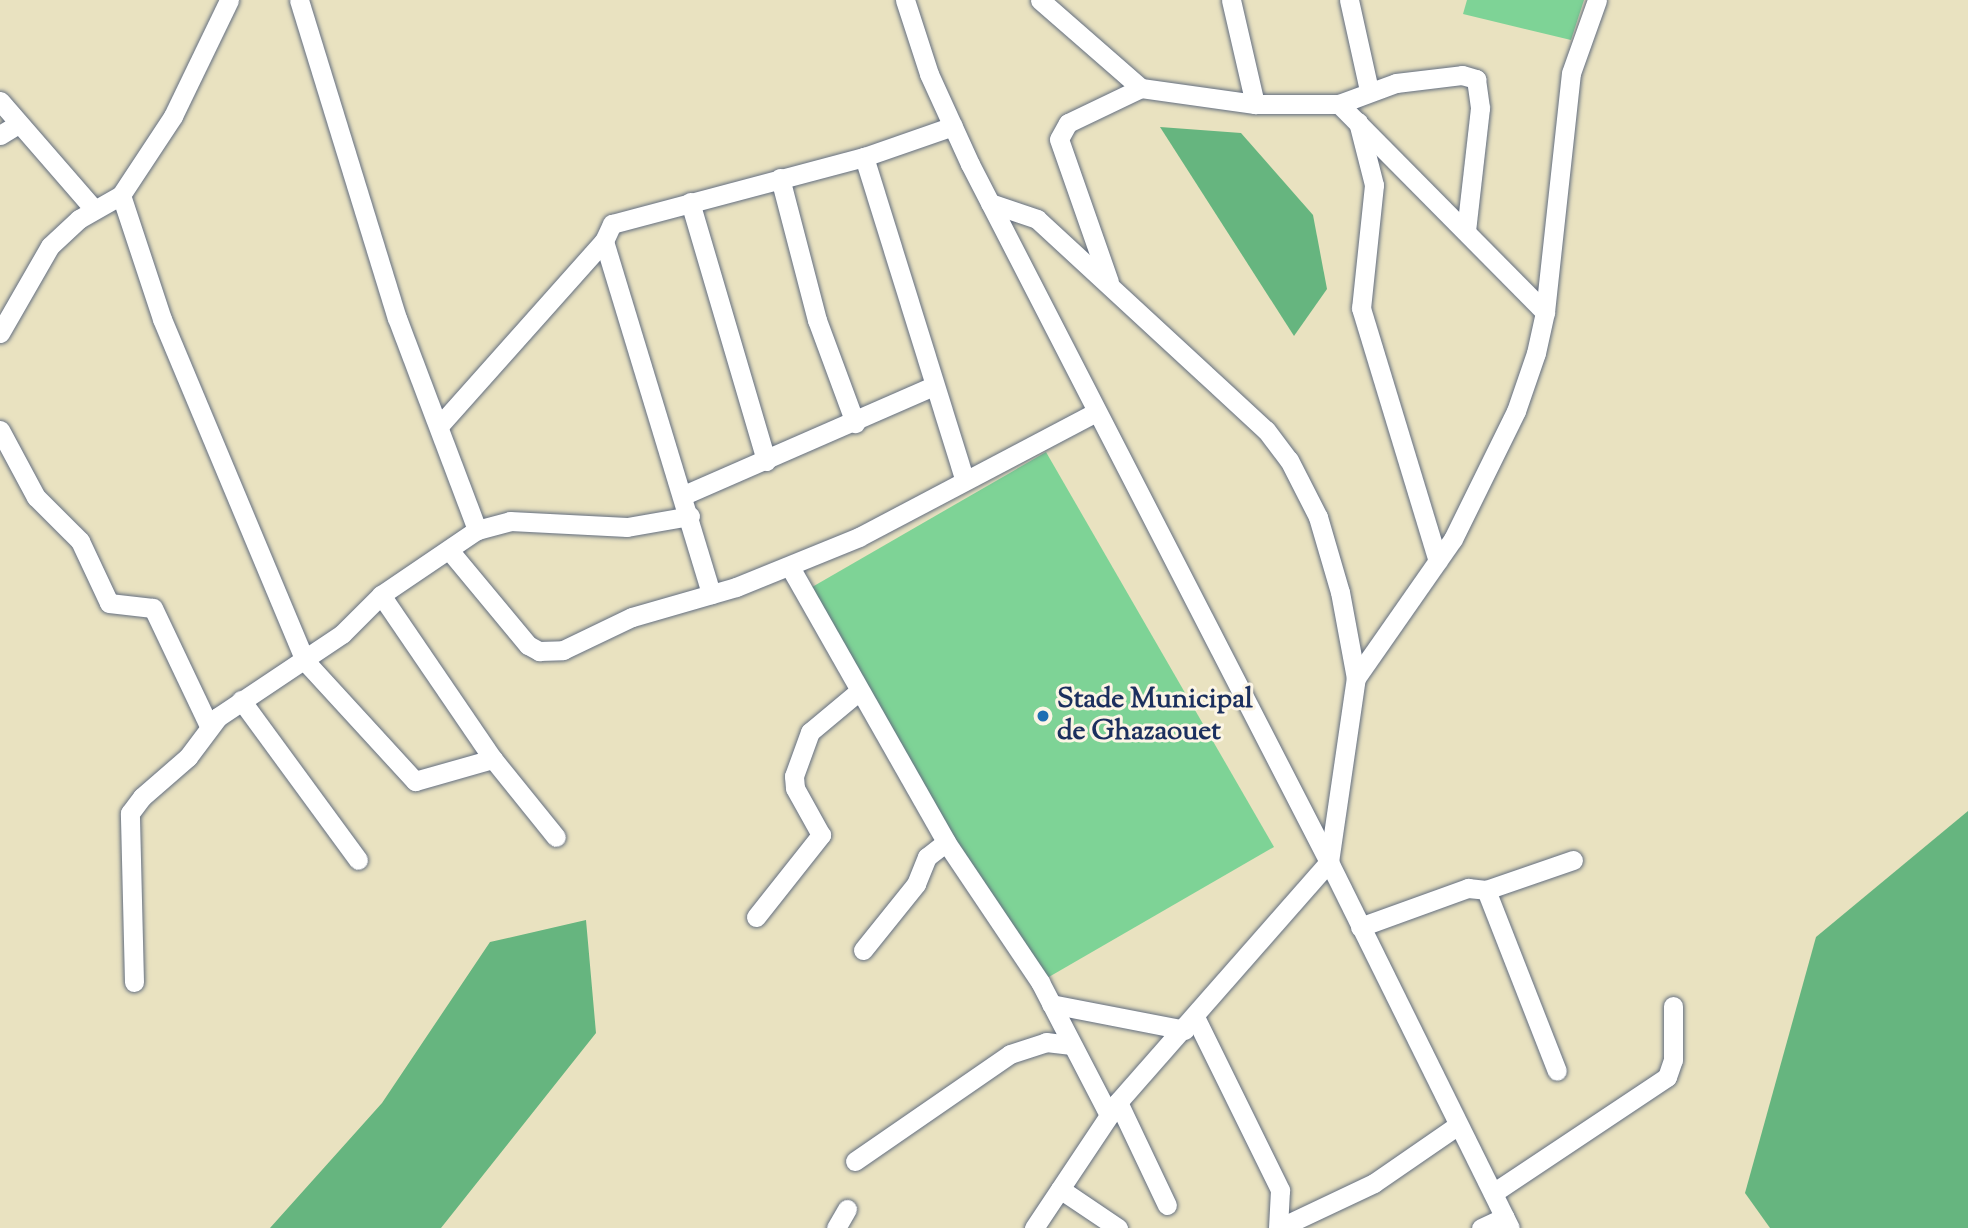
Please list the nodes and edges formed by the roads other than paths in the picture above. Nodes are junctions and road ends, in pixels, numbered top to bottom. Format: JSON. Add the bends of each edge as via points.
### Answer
{"nodes":[{"id":1,"x":229,"y":0,"type":"edge"},
{"id":2,"x":299,"y":0,"type":"edge"},
{"id":3,"x":905,"y":0,"type":"edge"},
{"id":4,"x":1040,"y":0,"type":"edge"},
{"id":5,"x":1231,"y":0,"type":"edge"},
{"id":6,"x":1349,"y":0,"type":"edge"},
{"id":7,"x":1597,"y":0,"type":"edge"},
{"id":8,"x":1140,"y":88,"type":"junction"},
{"id":9,"x":1369,"y":90,"type":"junction"},
{"id":10,"x":0,"y":101,"type":"edge"},
{"id":11,"x":1255,"y":104,"type":"junction"},
{"id":12,"x":1339,"y":104,"type":"junction"},
{"id":13,"x":1358,"y":122,"type":"junction"},
{"id":14,"x":18,"y":124,"type":"junction"},
{"id":15,"x":953,"y":126,"type":"junction"},
{"id":16,"x":0,"y":135,"type":"edge"},
{"id":17,"x":864,"y":157,"type":"junction"},
{"id":18,"x":780,"y":178,"type":"junction"},
{"id":19,"x":121,"y":195,"type":"junction"},
{"id":20,"x":690,"y":202,"type":"junction"},
{"id":21,"x":990,"y":204,"type":"junction"},
{"id":22,"x":94,"y":209,"type":"junction"},
{"id":23,"x":1466,"y":231,"type":"junction"},
{"id":24,"x":604,"y":241,"type":"junction"},
{"id":25,"x":1111,"y":286,"type":"junction"},
{"id":26,"x":9,"y":298,"type":"edge"},
{"id":27,"x":1545,"y":312,"type":"junction"},
{"id":28,"x":0,"y":333,"type":"edge"},
{"id":29,"x":933,"y":386,"type":"junction"},
{"id":30,"x":1096,"y":412,"type":"junction"},
{"id":31,"x":855,"y":423,"type":"junction"},
{"id":32,"x":439,"y":426,"type":"junction"},
{"id":33,"x":0,"y":430,"type":"edge"},
{"id":34,"x":766,"y":461,"type":"junction"},
{"id":35,"x":964,"y":479,"type":"junction"},
{"id":36,"x":684,"y":495,"type":"junction"},
{"id":37,"x":690,"y":516,"type":"junction"},
{"id":38,"x":477,"y":530,"type":"junction"},
{"id":39,"x":449,"y":551,"type":"junction"},
{"id":40,"x":1438,"y":561,"type":"junction"},
{"id":41,"x":790,"y":568,"type":"junction"},
{"id":42,"x":711,"y":594,"type":"junction"},
{"id":43,"x":381,"y":595,"type":"junction"},
{"id":44,"x":305,"y":661,"type":"junction"},
{"id":45,"x":1356,"y":678,"type":"junction"},
{"id":46,"x":858,"y":692,"type":"junction"},
{"id":47,"x":241,"y":700,"type":"junction"},
{"id":48,"x":209,"y":726,"type":"junction"},
{"id":49,"x":493,"y":759,"type":"junction"},
{"id":50,"x":556,"y":836,"type":"dead end"},
{"id":51,"x":947,"y":842,"type":"junction"},
{"id":52,"x":358,"y":860,"type":"dead end"},
{"id":53,"x":1573,"y":860,"type":"dead end"},
{"id":54,"x":1329,"y":862,"type":"junction"},
{"id":55,"x":1486,"y":890,"type":"junction"},
{"id":56,"x":756,"y":917,"type":"dead end"},
{"id":57,"x":1360,"y":928,"type":"junction"},
{"id":58,"x":863,"y":950,"type":"dead end"},
{"id":59,"x":134,"y":982,"type":"dead end"},
{"id":60,"x":1051,"y":1004,"type":"junction"},
{"id":61,"x":1673,"y":1006,"type":"dead end"},
{"id":62,"x":1190,"y":1024,"type":"junction"},
{"id":63,"x":1072,"y":1045,"type":"junction"},
{"id":64,"x":1557,"y":1071,"type":"dead end"},
{"id":65,"x":1113,"y":1108,"type":"junction"},
{"id":66,"x":1458,"y":1125,"type":"junction"},
{"id":67,"x":855,"y":1161,"type":"dead end"},
{"id":68,"x":1060,"y":1189,"type":"junction"},
{"id":69,"x":1493,"y":1193,"type":"junction"},
{"id":70,"x":1167,"y":1205,"type":"dead end"},
{"id":71,"x":846,"y":1209,"type":"dead end"},
{"id":72,"x":1508,"y":1223,"type":"edge"},
{"id":73,"x":836,"y":1228,"type":"edge"},
{"id":74,"x":1034,"y":1228,"type":"edge"},
{"id":75,"x":1118,"y":1228,"type":"edge"},
{"id":76,"x":1279,"y":1228,"type":"edge"},
{"id":77,"x":1480,"y":1228,"type":"edge"}],
"edges":[{"from":1,"to":19,"type":"street","via":[[173,116]]},
{"from":2,"to":32,"type":"street","via":[[364,217]]},
{"from":3,"to":15,"type":"street"},
{"from":4,"to":8,"type":"street"},
{"from":5,"to":11,"type":"street"},
{"from":6,"to":9,"type":"street"},
{"from":7,"to":27,"type":"street","via":[[1571,73]]},
{"from":8,"to":11,"type":"street"},
{"from":8,"to":25,"type":"street","via":[[1069,123],[1059,139]]},
{"from":9,"to":12,"type":"street"},
{"from":9,"to":23,"type":"street","via":[[1420,78],[1462,75],[1476,79],[1480,108]]},
{"from":10,"to":14,"type":"street"},
{"from":11,"to":12,"type":"street"},
{"from":12,"to":13,"type":"street"},
{"from":13,"to":23,"type":"street"},
{"from":13,"to":40,"type":"street","via":[[1374,185],[1361,307]]},
{"from":14,"to":16,"type":"street"},
{"from":14,"to":22,"type":"street"},
{"from":15,"to":17,"type":"street"},
{"from":15,"to":21,"type":"street"},
{"from":17,"to":18,"type":"street"},
{"from":17,"to":29,"type":"street"},
{"from":18,"to":20,"type":"street"},
{"from":18,"to":31,"type":"street","via":[[817,320]]},
{"from":19,"to":22,"type":"street"},
{"from":19,"to":44,"type":"street","via":[[162,318]]},
{"from":20,"to":24,"type":"street","via":[[618,220]]},
{"from":20,"to":34,"type":"street"},
{"from":21,"to":25,"type":"street","via":[[1037,219]]},
{"from":21,"to":30,"type":"street"},
{"from":22,"to":26,"type":"street","via":[[50,246]]},
{"from":23,"to":27,"type":"street"},
{"from":24,"to":32,"type":"street"},
{"from":24,"to":36,"type":"street"},
{"from":25,"to":45,"type":"street","via":[[1266,430],[1289,460],[1325,538]]},
{"from":26,"to":28,"type":"street"},
{"from":27,"to":40,"type":"street","via":[[1516,411]]},
{"from":29,"to":31,"type":"street"},
{"from":29,"to":35,"type":"street"},
{"from":30,"to":35,"type":"street"},
{"from":30,"to":54,"type":"street"},
{"from":31,"to":34,"type":"street"},
{"from":32,"to":38,"type":"street"},
{"from":33,"to":48,"type":"street","via":[[36,497],[80,541],[109,603],[153,608]]},
{"from":34,"to":36,"type":"street"},
{"from":35,"to":41,"type":"street","via":[[859,537]]},
{"from":36,"to":37,"type":"street"},
{"from":37,"to":38,"type":"street","via":[[627,527],[510,521]]},
{"from":37,"to":42,"type":"street"},
{"from":38,"to":39,"type":"street"},
{"from":39,"to":42,"type":"street","via":[[490,603],[539,651],[563,650],[632,617]]},
{"from":39,"to":43,"type":"street"},
{"from":40,"to":45,"type":"street"},
{"from":41,"to":42,"type":"street"},
{"from":41,"to":46,"type":"street"},
{"from":43,"to":44,"type":"street","via":[[342,634]]},
{"from":43,"to":49,"type":"street"},
{"from":44,"to":47,"type":"street"},
{"from":44,"to":49,"type":"street","via":[[415,781]]},
{"from":45,"to":54,"type":"street"},
{"from":46,"to":51,"type":"street"},
{"from":46,"to":56,"type":"street","via":[[810,732],[794,776],[795,788],[821,835]]},
{"from":47,"to":48,"type":"street"},
{"from":47,"to":52,"type":"street"},
{"from":48,"to":59,"type":"street","via":[[188,757],[133,806],[127,822]]},
{"from":49,"to":50,"type":"street"},
{"from":51,"to":58,"type":"street","via":[[927,857],[916,884]]},
{"from":51,"to":60,"type":"street"},
{"from":53,"to":55,"type":"street"},
{"from":54,"to":57,"type":"street"},
{"from":54,"to":62,"type":"street"},
{"from":55,"to":57,"type":"street","via":[[1468,888]]},
{"from":55,"to":64,"type":"street"},
{"from":57,"to":66,"type":"street"},
{"from":60,"to":62,"type":"street"},
{"from":60,"to":63,"type":"street"},
{"from":61,"to":69,"type":"street","via":[[1673,1060],[1667,1077]]},
{"from":62,"to":65,"type":"street"},
{"from":62,"to":76,"type":"street","via":[[1280,1190]]},
{"from":63,"to":65,"type":"street"},
{"from":63,"to":67,"type":"street","via":[[1046,1042],[1010,1054]]},
{"from":65,"to":68,"type":"street"},
{"from":65,"to":70,"type":"street"},
{"from":66,"to":69,"type":"street"},
{"from":66,"to":76,"type":"street","via":[[1374,1183]]},
{"from":68,"to":74,"type":"street"},
{"from":68,"to":75,"type":"street"},
{"from":69,"to":72,"type":"street"},
{"from":71,"to":73,"type":"street"},
{"from":72,"to":77,"type":"street"}]}
